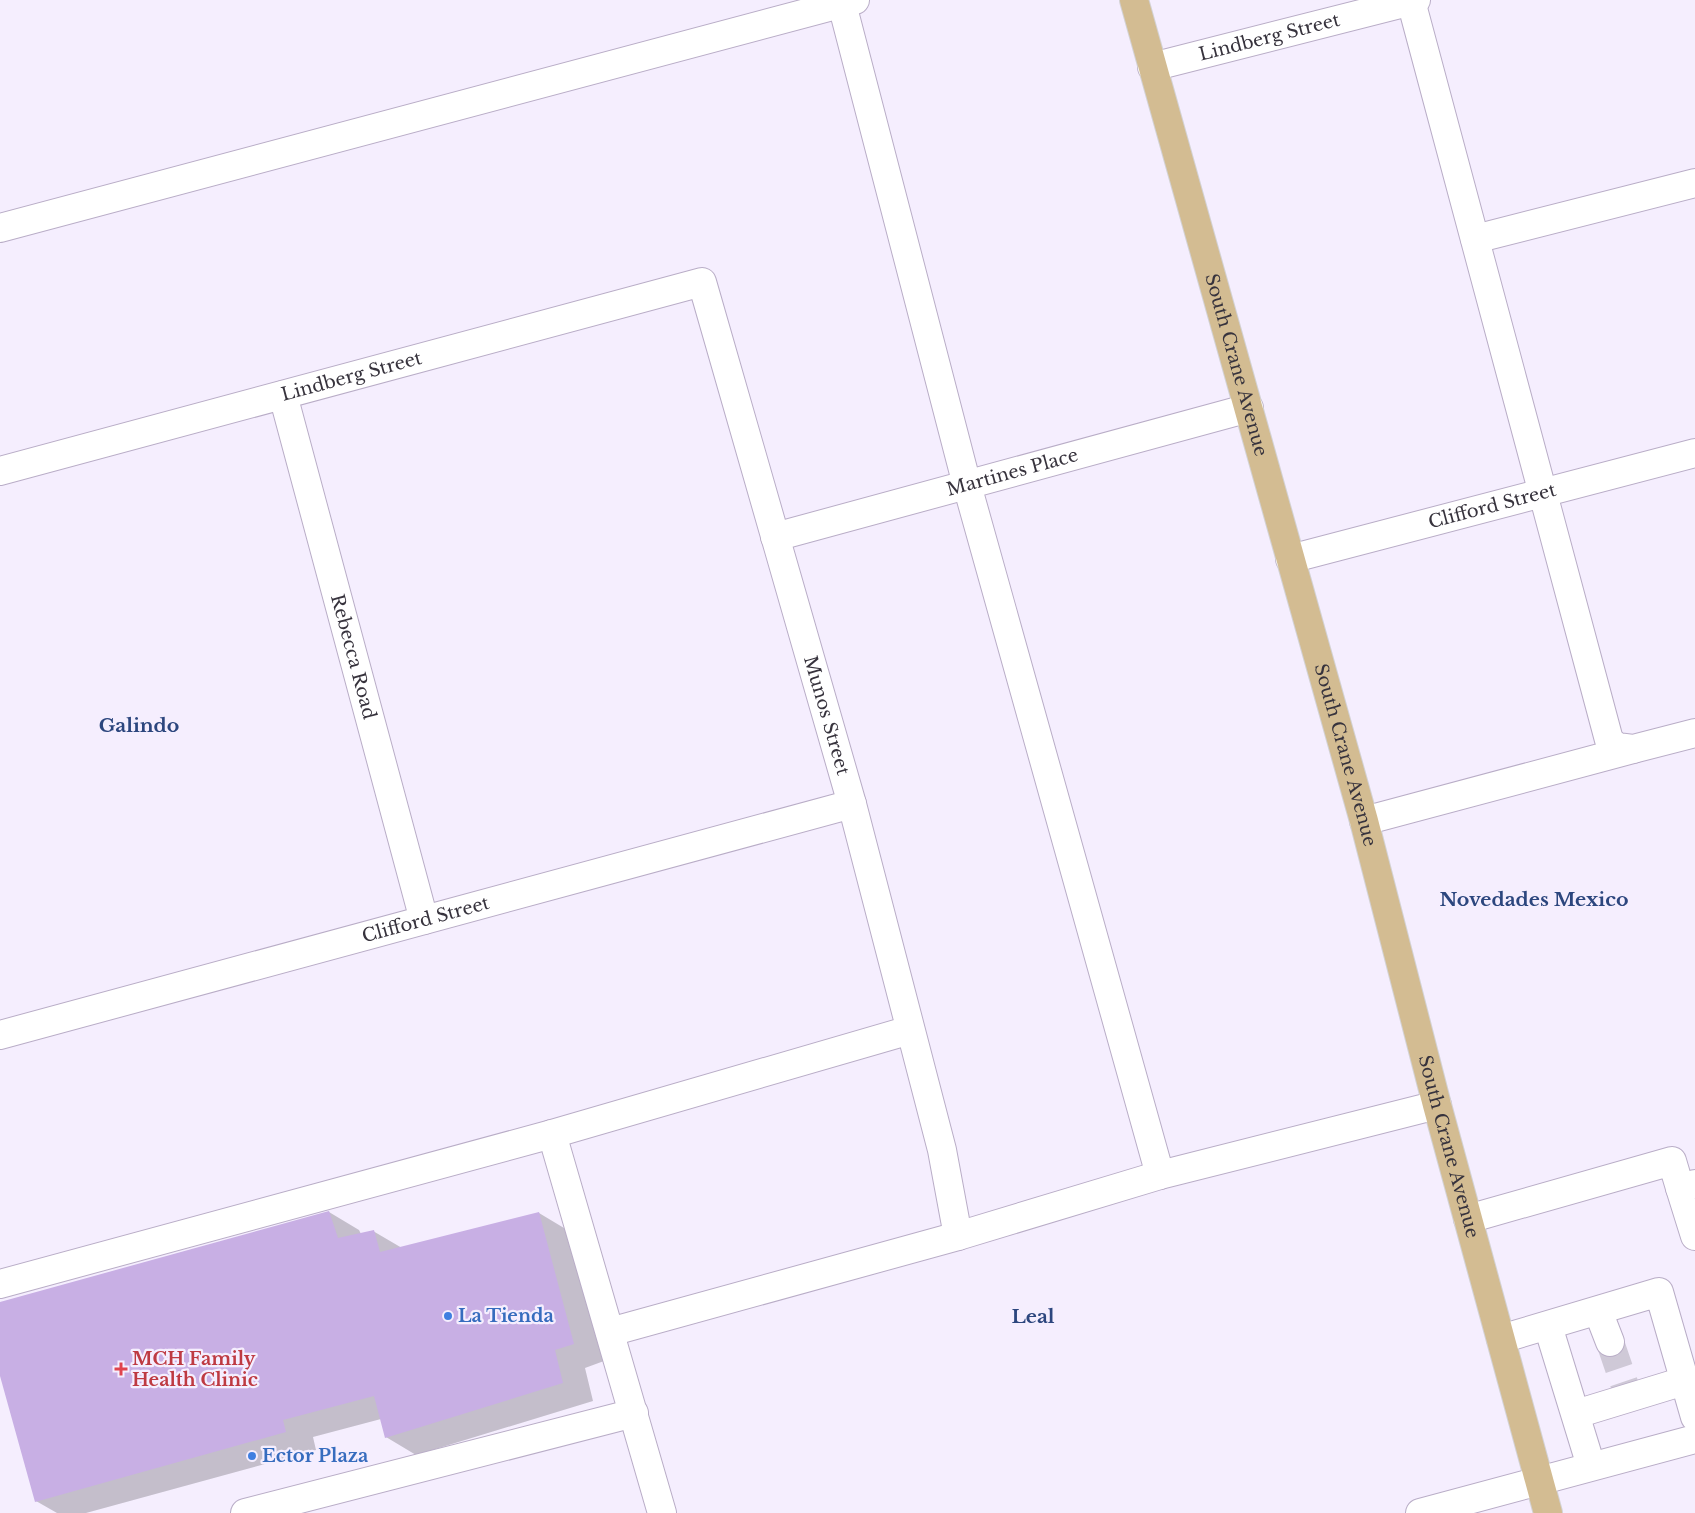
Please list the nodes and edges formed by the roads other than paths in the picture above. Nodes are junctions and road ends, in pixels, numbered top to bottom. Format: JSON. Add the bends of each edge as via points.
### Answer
{"nodes":[{"id":1,"x":1134,"y":0,"type":"edge"},
{"id":2,"x":1413,"y":1,"type":"edge"},
{"id":3,"x":848,"y":2,"type":"edge"},
{"id":4,"x":1152,"y":67,"type":"junction"},
{"id":5,"x":1695,"y":183,"type":"edge"},
{"id":6,"x":0,"y":228,"type":"edge"},
{"id":7,"x":1475,"y":239,"type":"junction"},
{"id":8,"x":702,"y":282,"type":"joint"},
{"id":9,"x":283,"y":394,"type":"junction"},
{"id":10,"x":1249,"y":408,"type":"junction"},
{"id":11,"x":1695,"y":453,"type":"edge"},
{"id":12,"x":0,"y":471,"type":"edge"},
{"id":13,"x":967,"y":485,"type":"junction"},
{"id":14,"x":1542,"y":493,"type":"junction"},
{"id":15,"x":775,"y":537,"type":"junction"},
{"id":16,"x":1290,"y":559,"type":"junction"},
{"id":17,"x":1695,"y":733,"type":"edge"},
{"id":18,"x":1633,"y":749,"type":"junction"},
{"id":19,"x":852,"y":804,"type":"junction"},
{"id":20,"x":1364,"y":821,"type":"junction"},
{"id":21,"x":424,"y":920,"type":"junction"},
{"id":22,"x":910,"y":1030,"type":"junction"},
{"id":23,"x":0,"y":1035,"type":"edge"},
{"id":24,"x":1437,"y":1105,"type":"junction"},
{"id":25,"x":552,"y":1134,"type":"junction"},
{"id":26,"x":1160,"y":1175,"type":"junction"},
{"id":27,"x":1688,"y":1186,"type":"edge"},
{"id":28,"x":1468,"y":1219,"type":"junction"},
{"id":29,"x":958,"y":1236,"type":"junction"},
{"id":30,"x":1695,"y":1236,"type":"edge"},
{"id":31,"x":0,"y":1284,"type":"edge"},
{"id":32,"x":1598,"y":1311,"type":"junction"},
{"id":33,"x":1548,"y":1326,"type":"junction"},
{"id":34,"x":610,"y":1332,"type":"junction"},
{"id":35,"x":1501,"y":1339,"type":"junction"},
{"id":36,"x":1610,"y":1342,"type":"tunnel mouth"},
{"id":37,"x":1684,"y":1381,"type":"junction"},
{"id":38,"x":634,"y":1414,"type":"junction"},
{"id":39,"x":1576,"y":1414,"type":"junction"},
{"id":40,"x":1695,"y":1417,"type":"edge"},
{"id":41,"x":1695,"y":1439,"type":"edge"},
{"id":42,"x":1591,"y":1466,"type":"junction"},
{"id":43,"x":1539,"y":1482,"type":"junction"},
{"id":44,"x":245,"y":1513,"type":"edge"},
{"id":45,"x":662,"y":1513,"type":"edge"},
{"id":46,"x":1420,"y":1513,"type":"edge"},
{"id":47,"x":1548,"y":1513,"type":"edge"}],
"edges":[{"from":1,"to":4,"type":"main road","name":"South Crane Avenue"},
{"from":2,"to":4,"type":"street","name":"Lindberg Street"},
{"from":2,"to":7,"type":"street"},
{"from":3,"to":6,"type":"street"},
{"from":3,"to":13,"type":"street"},
{"from":4,"to":10,"type":"main road","name":"South Crane Avenue"},
{"from":5,"to":7,"type":"street"},
{"from":7,"to":14,"type":"street"},
{"from":8,"to":9,"type":"street","name":"Lindberg Street"},
{"from":8,"to":15,"type":"street","name":"Munos Street"},
{"from":9,"to":12,"type":"street","name":"Lindberg Street"},
{"from":9,"to":21,"type":"street","name":"Rebecca Road"},
{"from":10,"to":13,"type":"street","name":"Martines Place"},
{"from":10,"to":16,"type":"main road","name":"South Crane Avenue"},
{"from":11,"to":14,"type":"street","name":"Clifford Street"},
{"from":13,"to":15,"type":"street","name":"Martines Place"},
{"from":13,"to":26,"type":"street"},
{"from":14,"to":16,"type":"street","name":"Clifford Street"},
{"from":14,"to":18,"type":"street","via":[[1609,740],[1617,747]]},
{"from":15,"to":19,"type":"street","name":"Munos Street"},
{"from":16,"to":20,"type":"main road","name":"South Crane Avenue"},
{"from":17,"to":18,"type":"street"},
{"from":18,"to":20,"type":"street"},
{"from":19,"to":21,"type":"street","name":"Clifford Street"},
{"from":19,"to":22,"type":"street","name":"Munos Street"},
{"from":20,"to":24,"type":"main road","name":"South Crane Avenue"},
{"from":21,"to":23,"type":"street","name":"Clifford Street"},
{"from":22,"to":25,"type":"street"},
{"from":22,"to":29,"type":"street","name":"Munos Street","via":[[942,1150]]},
{"from":24,"to":26,"type":"street"},
{"from":24,"to":28,"type":"main road","name":"South Crane Avenue"},
{"from":25,"to":31,"type":"street"},
{"from":25,"to":34,"type":"street"},
{"from":26,"to":29,"type":"street"},
{"from":27,"to":28,"type":"street","via":[[1672,1161]]},
{"from":27,"to":30,"type":"street"},
{"from":28,"to":35,"type":"main road","name":"South Crane Avenue"},
{"from":29,"to":34,"type":"street"},
{"from":32,"to":33,"type":"street"},
{"from":32,"to":36,"type":"street"},
{"from":32,"to":37,"type":"street","via":[[1659,1292]]},
{"from":33,"to":35,"type":"street"},
{"from":33,"to":39,"type":"street"},
{"from":34,"to":38,"type":"street"},
{"from":35,"to":43,"type":"main road","name":"South Crane Avenue"},
{"from":37,"to":39,"type":"street","via":[[1627,1392]]},
{"from":37,"to":40,"type":"street"},
{"from":38,"to":44,"type":"street"},
{"from":38,"to":45,"type":"street"},
{"from":39,"to":42,"type":"street"},
{"from":41,"to":42,"type":"street"},
{"from":42,"to":43,"type":"street"},
{"from":43,"to":46,"type":"street"},
{"from":43,"to":47,"type":"main road","name":"South Crane Avenue"}]}
